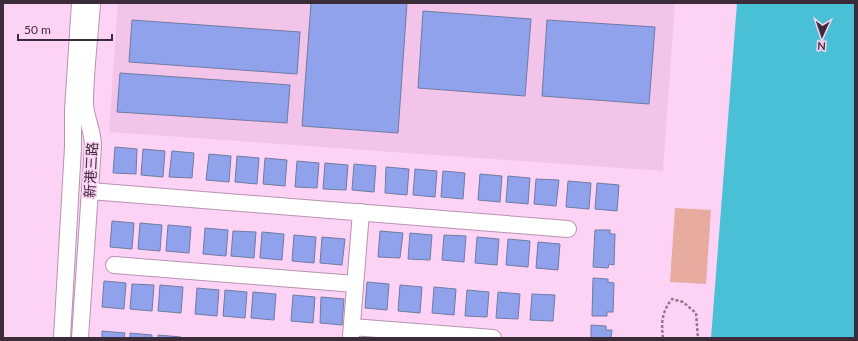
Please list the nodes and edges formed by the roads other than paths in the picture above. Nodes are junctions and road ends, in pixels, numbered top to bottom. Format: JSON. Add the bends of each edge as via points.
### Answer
{"nodes":[{"id":1,"x":80,"y":3,"type":"edge"},
{"id":2,"x":92,"y":3,"type":"edge"},
{"id":3,"x":90,"y":191,"type":"junction"},
{"id":4,"x":361,"y":212,"type":"junction"},
{"id":5,"x":568,"y":229,"type":"dead end"},
{"id":6,"x":114,"y":265,"type":"dead end"},
{"id":7,"x":355,"y":284,"type":"junction"},
{"id":8,"x":352,"y":332,"type":"edge"},
{"id":9,"x":62,"y":338,"type":"edge"},
{"id":10,"x":80,"y":338,"type":"edge"},
{"id":11,"x":492,"y":338,"type":"edge"}],
"edges":[{"from":1,"to":9,"type":"street","name":"新港三路"},
{"from":2,"to":3,"type":"street","name":"新港三路","via":[[85,103],[88,124],[93,136]]},
{"from":3,"to":4,"type":"street"},
{"from":3,"to":10,"type":"street","name":"新港三路"},
{"from":4,"to":5,"type":"street"},
{"from":4,"to":7,"type":"street"},
{"from":6,"to":7,"type":"street"},
{"from":7,"to":8,"type":"street"},
{"from":8,"to":11,"type":"street"}]}
